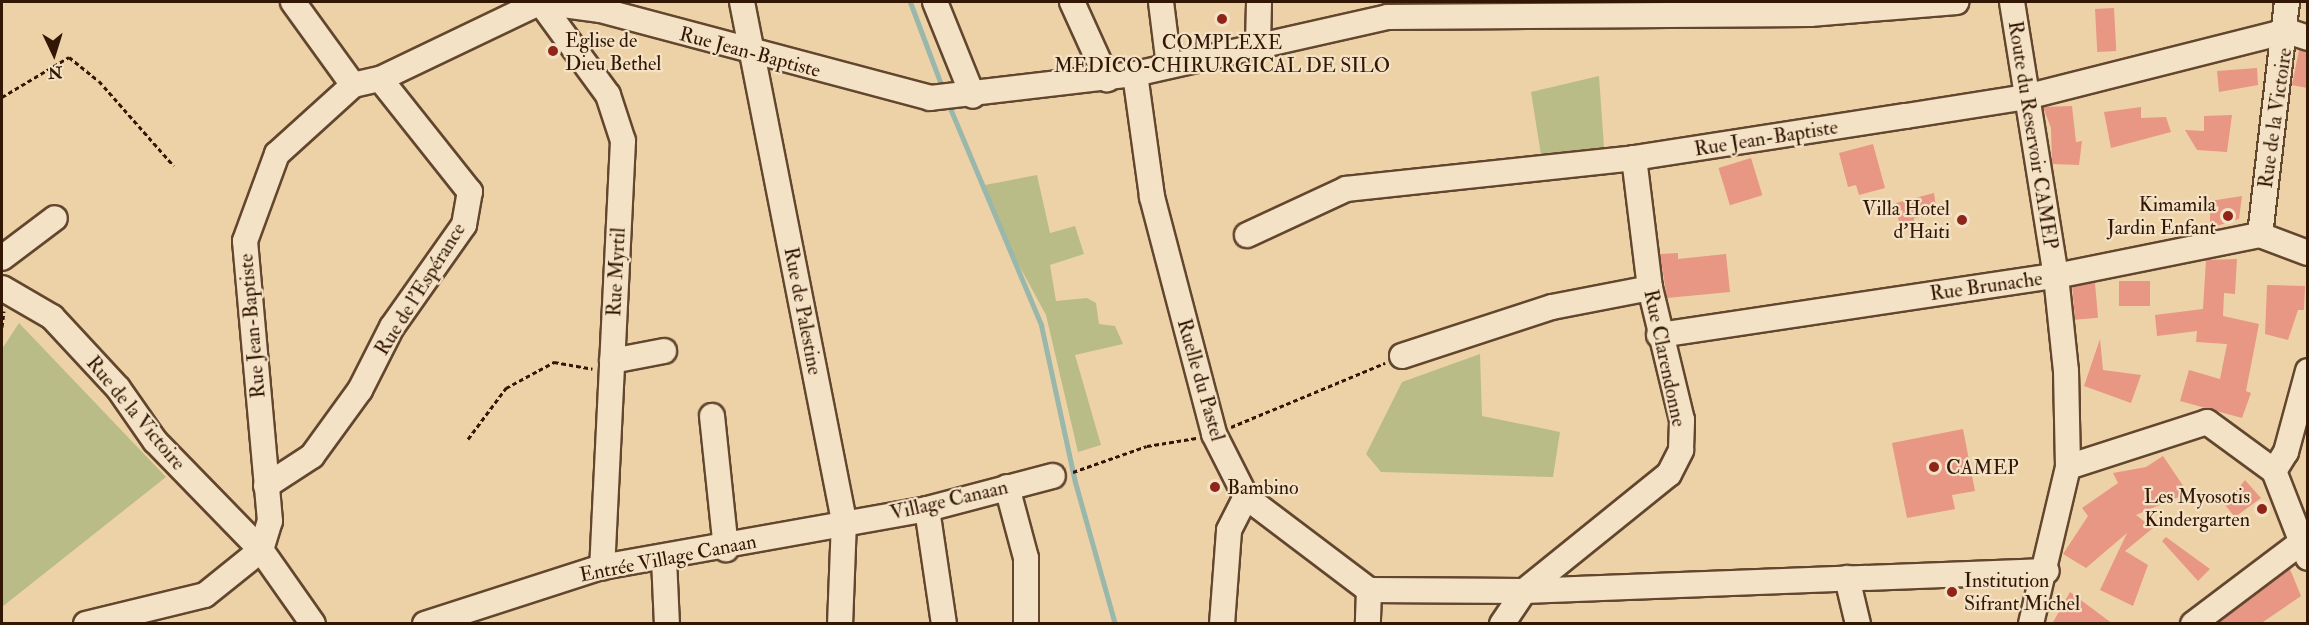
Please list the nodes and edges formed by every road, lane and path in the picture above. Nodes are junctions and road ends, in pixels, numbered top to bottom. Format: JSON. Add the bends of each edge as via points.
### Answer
{"nodes":[{"id":1,"x":293,"y":2,"type":"edge"},
{"id":2,"x":540,"y":2,"type":"edge"},
{"id":3,"x":742,"y":2,"type":"edge"},
{"id":4,"x":935,"y":2,"type":"edge"},
{"id":5,"x":1072,"y":2,"type":"edge"},
{"id":6,"x":1161,"y":2,"type":"edge"},
{"id":7,"x":1259,"y":2,"type":"edge"},
{"id":8,"x":1957,"y":2,"type":"edge"},
{"id":9,"x":2012,"y":2,"type":"edge"},
{"id":10,"x":2287,"y":2,"type":"edge"},
{"id":11,"x":1480,"y":7,"type":"edge"},
{"id":12,"x":1582,"y":7,"type":"edge"},
{"id":13,"x":1673,"y":7,"type":"edge"},
{"id":14,"x":1387,"y":9,"type":"edge"},
{"id":15,"x":2297,"y":35,"type":"edge"},
{"id":16,"x":1258,"y":44,"type":"junction"},
{"id":17,"x":756,"y":56,"type":"junction"},
{"id":18,"x":1170,"y":66,"type":"junction"},
{"id":19,"x":1135,"y":74,"type":"junction"},
{"id":20,"x":1107,"y":78,"type":"junction"},
{"id":21,"x":381,"y":80,"type":"junction"},
{"id":22,"x":354,"y":85,"type":"junction"},
{"id":23,"x":966,"y":97,"type":"junction"},
{"id":24,"x":2026,"y":97,"type":"junction"},
{"id":25,"x":2,"y":98,"type":"edge"},
{"id":26,"x":1634,"y":158,"type":"junction"},
{"id":27,"x":174,"y":166,"type":"dead end"},
{"id":28,"x":55,"y":218,"type":"dead end"},
{"id":29,"x":1247,"y":235,"type":"dead end"},
{"id":30,"x":2260,"y":235,"type":"junction"},
{"id":31,"x":2307,"y":253,"type":"edge"},
{"id":32,"x":2,"y":258,"type":"edge"},
{"id":33,"x":2056,"y":276,"type":"junction"},
{"id":34,"x":2,"y":288,"type":"edge"},
{"id":35,"x":1650,"y":288,"type":"junction"},
{"id":36,"x":1659,"y":334,"type":"junction"},
{"id":37,"x":664,"y":351,"type":"dead end"},
{"id":38,"x":1402,"y":356,"type":"joint"},
{"id":39,"x":611,"y":367,"type":"junction"},
{"id":40,"x":2307,"y":370,"type":"edge"},
{"id":41,"x":712,"y":416,"type":"dead end"},
{"id":42,"x":1214,"y":434,"type":"junction"},
{"id":43,"x":468,"y":439,"type":"dead end"},
{"id":44,"x":2068,"y":467,"type":"junction"},
{"id":45,"x":1092,"y":468,"type":"dead end"},
{"id":46,"x":2274,"y":471,"type":"junction"},
{"id":47,"x":1053,"y":476,"type":"dead end"},
{"id":48,"x":266,"y":486,"type":"junction"},
{"id":49,"x":1007,"y":487,"type":"junction"},
{"id":50,"x":1246,"y":497,"type":"junction"},
{"id":51,"x":927,"y":510,"type":"junction"},
{"id":52,"x":844,"y":521,"type":"junction"},
{"id":53,"x":726,"y":549,"type":"junction"},
{"id":54,"x":261,"y":550,"type":"junction"},
{"id":55,"x":2305,"y":550,"type":"edge"},
{"id":56,"x":664,"y":559,"type":"junction"},
{"id":57,"x":602,"y":567,"type":"junction"},
{"id":58,"x":2047,"y":571,"type":"junction"},
{"id":59,"x":1847,"y":578,"type":"junction"},
{"id":60,"x":1369,"y":590,"type":"junction"},
{"id":61,"x":1524,"y":591,"type":"junction"},
{"id":62,"x":459,"y":618,"type":"edge"},
{"id":63,"x":86,"y":624,"type":"edge"},
{"id":64,"x":313,"y":624,"type":"edge"},
{"id":65,"x":425,"y":624,"type":"edge"},
{"id":66,"x":668,"y":624,"type":"edge"},
{"id":67,"x":840,"y":624,"type":"edge"},
{"id":68,"x":944,"y":624,"type":"edge"},
{"id":69,"x":1026,"y":624,"type":"edge"},
{"id":70,"x":1222,"y":624,"type":"edge"},
{"id":71,"x":1368,"y":624,"type":"edge"},
{"id":72,"x":1502,"y":624,"type":"edge"},
{"id":73,"x":1858,"y":624,"type":"edge"},
{"id":74,"x":2031,"y":624,"type":"edge"},
{"id":75,"x":2193,"y":624,"type":"edge"}],
"edges":[{"from":1,"to":22,"type":"street"},
{"from":2,"to":17,"type":"street","name":"Rue Jean-Baptiste","via":[[600,10]]},
{"from":2,"to":21,"type":"street"},
{"from":2,"to":39,"type":"street","name":"Rue Myrtil","via":[[608,95],[623,141]]},
{"from":3,"to":17,"type":"street","name":"Rue de Palestine"},
{"from":4,"to":23,"type":"street"},
{"from":5,"to":20,"type":"street"},
{"from":6,"to":18,"type":"street"},
{"from":7,"to":16,"type":"street"},
{"from":8,"to":13,"type":"street","name":"Rue Jean-Baptiste","via":[[1810,14]]},
{"from":9,"to":24,"type":"street","name":"Route du Reservoir CAMEP"},
{"from":10,"to":15,"type":"street","name":"Rue de la Victoire"},
{"from":11,"to":12,"type":"street","name":"Rue Jean-Baptiste"},
{"from":11,"to":14,"type":"street","name":"Rue Jean-Baptiste"},
{"from":12,"to":13,"type":"street","name":"Rue Jean-Baptiste"},
{"from":14,"to":16,"type":"street","name":"Rue Jean-Baptiste"},
{"from":15,"to":24,"type":"street","name":"Rue Jean-Baptiste"},
{"from":15,"to":30,"type":"street","name":"Rue de la Victoire"},
{"from":16,"to":18,"type":"street","name":"Rue Jean-Baptiste"},
{"from":17,"to":23,"type":"street","name":"Rue Jean-Baptiste","via":[[930,98]]},
{"from":17,"to":52,"type":"street","name":"Rue de Palestine"},
{"from":18,"to":19,"type":"street","name":"Rue Jean-Baptiste"},
{"from":19,"to":20,"type":"street","name":"Rue Jean-Baptiste"},
{"from":19,"to":42,"type":"street","name":"Ruelle du Pastel","via":[[1152,197]]},
{"from":20,"to":23,"type":"street","name":"Rue Jean-Baptiste"},
{"from":21,"to":22,"type":"street"},
{"from":21,"to":48,"type":"street","name":"Rue de l'Espérance","via":[[470,192],[464,225],[392,327],[360,390],[312,456]]},
{"from":22,"to":48,"type":"street","name":"Rue Jean-Baptiste","via":[[277,154],[245,241]]},
{"from":24,"to":26,"type":"street","name":"Rue Jean-Baptiste"},
{"from":24,"to":33,"type":"street","name":"Route du Reservoir CAMEP"},
{"from":25,"to":27,"type":"path","via":[[69,57],[99,81]]},
{"from":26,"to":29,"type":"street","name":"Rue Jean-Baptiste","via":[[1346,189]]},
{"from":26,"to":35,"type":"street","name":"Rue Clarendonne"},
{"from":28,"to":32,"type":"street"},
{"from":30,"to":31,"type":"street"},
{"from":30,"to":33,"type":"street","name":"Rue Brunache"},
{"from":33,"to":36,"type":"street","name":"Rue Brunache"},
{"from":33,"to":44,"type":"street","name":"Route du Reservoir CAMEP"},
{"from":34,"to":54,"type":"street","name":"Rue de la Victoire","via":[[52,317],[118,388],[155,441]]},
{"from":35,"to":36,"type":"street","name":"Rue Clarendonne"},
{"from":35,"to":38,"type":"street","via":[[1552,307]]},
{"from":36,"to":61,"type":"street","name":"Rue Clarendonne","via":[[1682,420],[1681,450],[1669,474]]},
{"from":37,"to":39,"type":"street"},
{"from":38,"to":42,"type":"path"},
{"from":39,"to":43,"type":"path","via":[[554,362],[506,388]]},
{"from":39,"to":57,"type":"street","name":"Rue Myrtil"},
{"from":40,"to":46,"type":"street","via":[[2286,452]]},
{"from":41,"to":53,"type":"street"},
{"from":42,"to":45,"type":"path","via":[[1147,447]]},
{"from":42,"to":50,"type":"street","name":"Ruelle du Pastel"},
{"from":44,"to":46,"type":"street","via":[[2207,422]]},
{"from":44,"to":58,"type":"street","name":"Route du Reservoir CAMEP"},
{"from":46,"to":55,"type":"street"},
{"from":47,"to":49,"type":"street","name":"Village Canaan"},
{"from":48,"to":54,"type":"street","name":"Rue Jean-Baptiste","via":[[270,521]]},
{"from":49,"to":51,"type":"street","name":"Village Canaan"},
{"from":49,"to":69,"type":"street","via":[[1026,558]]},
{"from":50,"to":60,"type":"street","name":"Ruelle du Pastel"},
{"from":50,"to":70,"type":"street","via":[[1228,530]]},
{"from":51,"to":52,"type":"street","name":"Village Canaan"},
{"from":51,"to":68,"type":"street"},
{"from":52,"to":53,"type":"street","name":"Entrée Village Canaan"},
{"from":52,"to":67,"type":"street","name":"Rue de Palestine"},
{"from":53,"to":56,"type":"street","name":"Entrée Village Canaan"},
{"from":54,"to":63,"type":"street","via":[[205,595]]},
{"from":54,"to":64,"type":"street","name":"Rue de la Victoire"},
{"from":55,"to":75,"type":"street"},
{"from":56,"to":57,"type":"street","name":"Entrée Village Canaan"},
{"from":56,"to":66,"type":"street"},
{"from":57,"to":62,"type":"street","name":"Entrée Village Canaan"},
{"from":58,"to":59,"type":"street"},
{"from":58,"to":74,"type":"street","name":"Route du Reservoir CAMEP"},
{"from":59,"to":61,"type":"street"},
{"from":59,"to":73,"type":"street"},
{"from":60,"to":61,"type":"street"},
{"from":60,"to":71,"type":"street"},
{"from":61,"to":72,"type":"street","name":"Rue Clarendonne"},
{"from":62,"to":65,"type":"street","name":"Entrée Village Canaan"}]}
